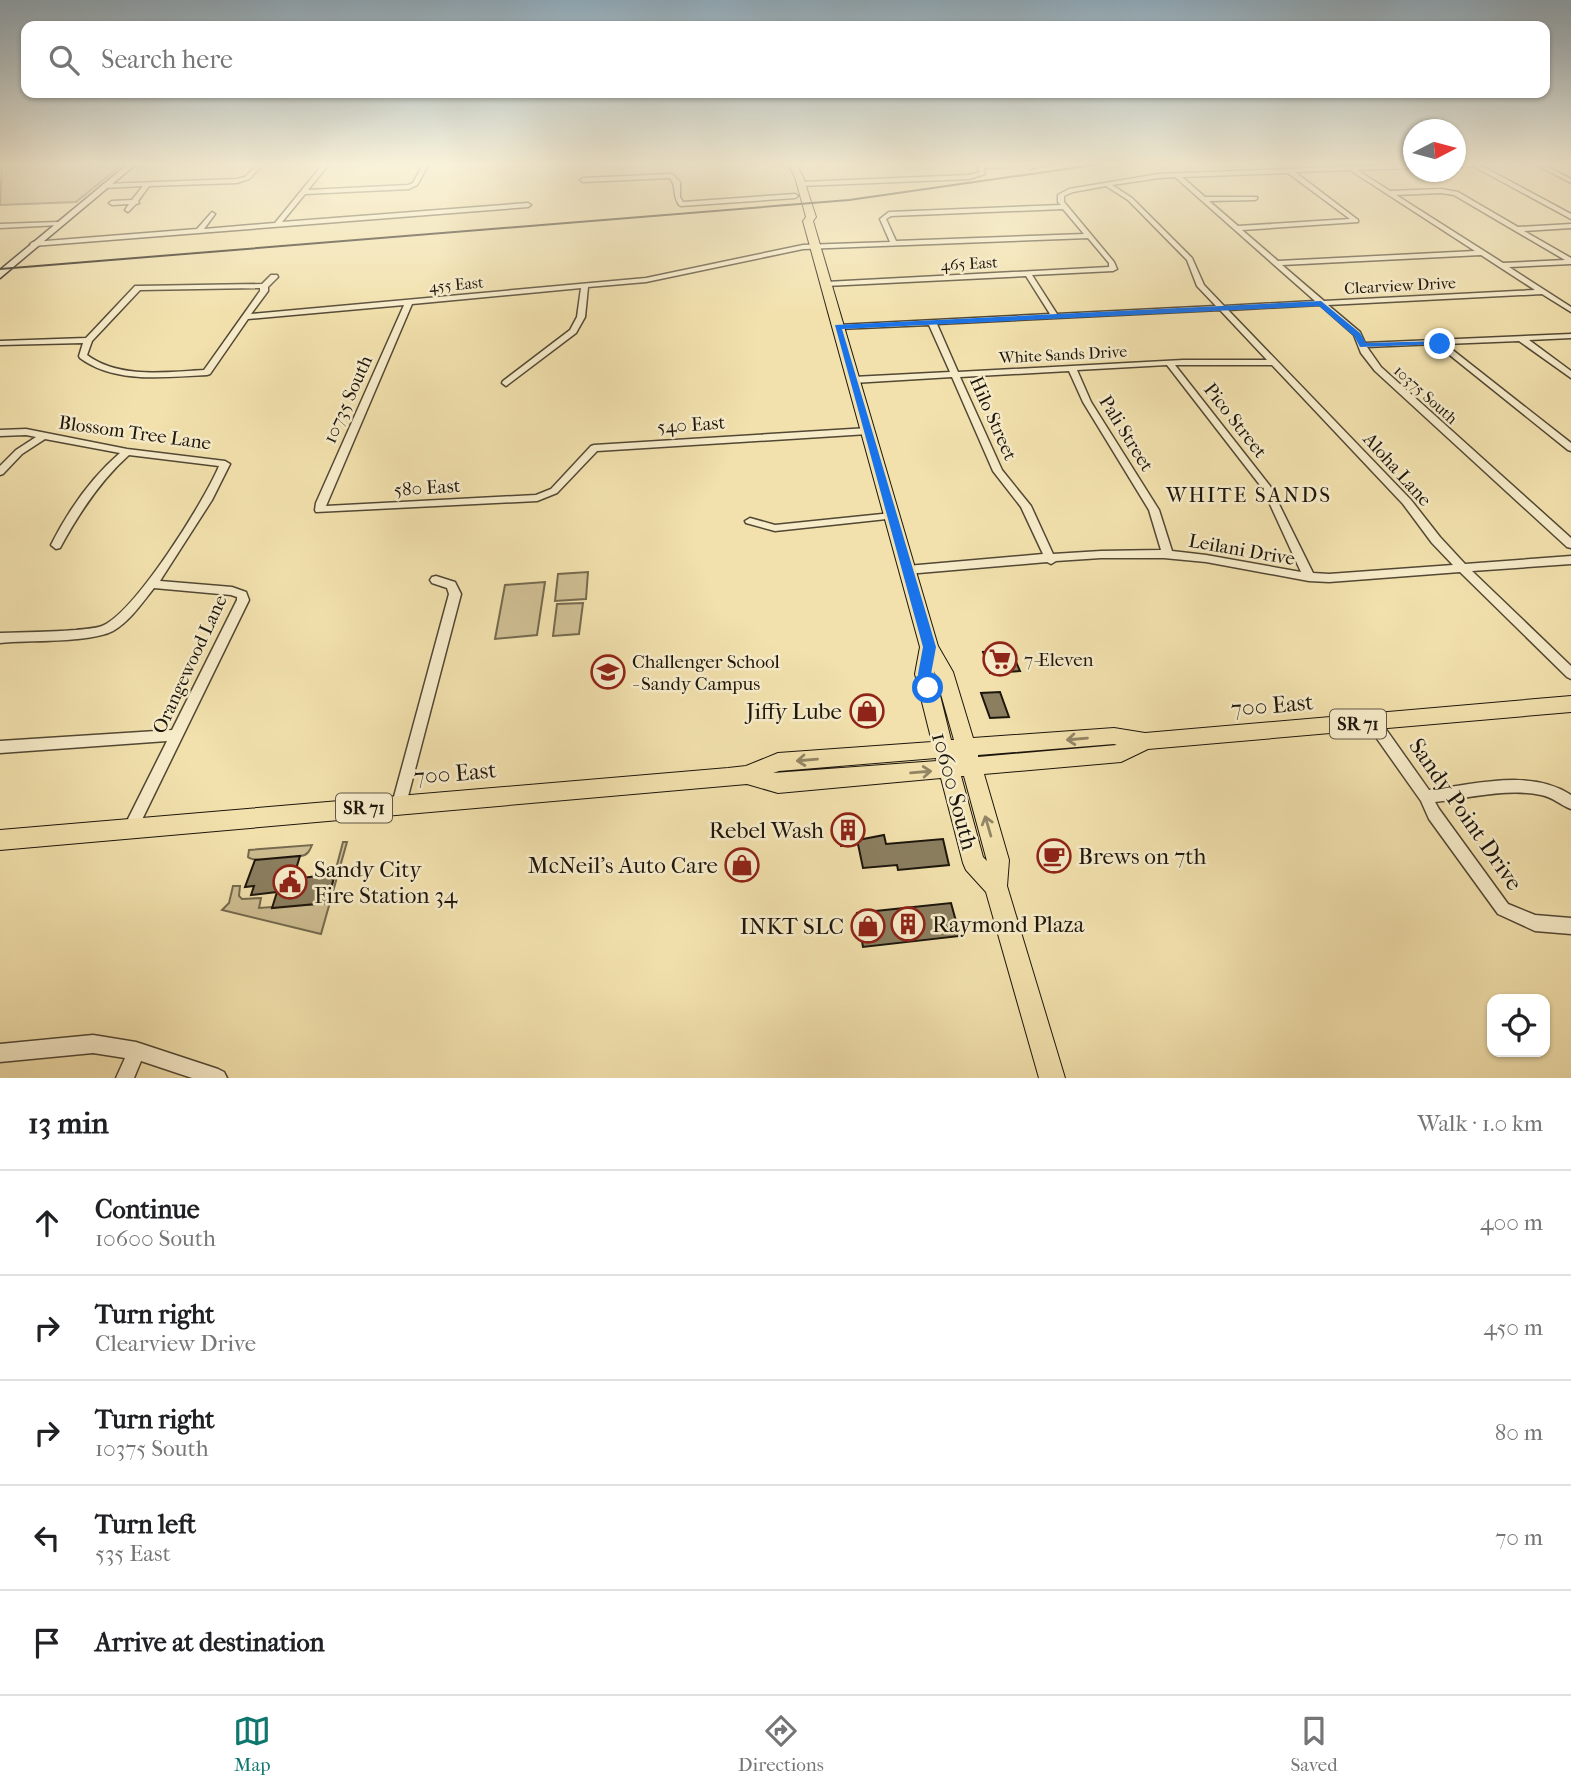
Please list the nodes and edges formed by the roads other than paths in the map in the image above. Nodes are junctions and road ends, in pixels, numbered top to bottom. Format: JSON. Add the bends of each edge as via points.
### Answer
{"nodes":[{"id":1,"x":70,"y":214,"type":"edge"},
{"id":2,"x":212,"y":214,"type":"dead end"},
{"id":3,"x":285,"y":214,"type":"edge"},
{"id":4,"x":411,"y":214,"type":"edge"},
{"id":5,"x":800,"y":214,"type":"edge"},
{"id":6,"x":810,"y":214,"type":"edge"},
{"id":7,"x":891,"y":214,"type":"edge"},
{"id":8,"x":1072,"y":214,"type":"edge"},
{"id":9,"x":1146,"y":214,"type":"edge"},
{"id":10,"x":1221,"y":214,"type":"edge"},
{"id":11,"x":1347,"y":214,"type":"edge"},
{"id":12,"x":1423,"y":214,"type":"edge"},
{"id":13,"x":1492,"y":214,"type":"edge"},
{"id":14,"x":808,"y":221,"type":"junction"},
{"id":15,"x":58,"y":224,"type":"junction"},
{"id":16,"x":277,"y":225,"type":"junction"},
{"id":17,"x":0,"y":226,"type":"edge"},
{"id":18,"x":1571,"y":226,"type":"edge"},
{"id":19,"x":1237,"y":228,"type":"junction"},
{"id":20,"x":1517,"y":229,"type":"junction"},
{"id":21,"x":199,"y":231,"type":"junction"},
{"id":22,"x":1090,"y":236,"type":"junction"},
{"id":23,"x":33,"y":244,"type":"junction"},
{"id":24,"x":894,"y":244,"type":"junction"},
{"id":25,"x":815,"y":247,"type":"junction"},
{"id":26,"x":1483,"y":253,"type":"junction"},
{"id":27,"x":3,"y":261,"type":"edge"},
{"id":28,"x":1571,"y":261,"type":"edge"},
{"id":29,"x":1276,"y":263,"type":"junction"},
{"id":30,"x":1502,"y":265,"type":"junction"},
{"id":31,"x":1028,"y":274,"type":"junction"},
{"id":32,"x":0,"y":275,"type":"edge"},
{"id":33,"x":274,"y":277,"type":"dead end"},
{"id":34,"x":825,"y":284,"type":"junction"},
{"id":35,"x":264,"y":286,"type":"junction"},
{"id":36,"x":585,"y":286,"type":"junction"},
{"id":37,"x":1544,"y":292,"type":"junction"},
{"id":38,"x":409,"y":302,"type":"junction"},
{"id":39,"x":1321,"y":303,"type":"junction"},
{"id":40,"x":1222,"y":308,"type":"junction"},
{"id":41,"x":1571,"y":310,"type":"edge"},
{"id":42,"x":1055,"y":316,"type":"junction"},
{"id":43,"x":246,"y":317,"type":"junction"},
{"id":44,"x":932,"y":323,"type":"junction"},
{"id":45,"x":838,"y":327,"type":"junction"},
{"id":46,"x":1571,"y":337,"type":"edge"},
{"id":47,"x":1522,"y":339,"type":"junction"},
{"id":48,"x":88,"y":340,"type":"junction"},
{"id":49,"x":0,"y":343,"type":"edge"},
{"id":50,"x":1440,"y":344,"type":"junction"},
{"id":51,"x":1363,"y":345,"type":"junction"},
{"id":52,"x":1168,"y":363,"type":"junction"},
{"id":53,"x":1275,"y":363,"type":"junction"},
{"id":54,"x":1072,"y":368,"type":"junction"},
{"id":55,"x":956,"y":374,"type":"junction"},
{"id":56,"x":1571,"y":374,"type":"edge"},
{"id":57,"x":853,"y":380,"type":"junction"},
{"id":58,"x":506,"y":383,"type":"dead end"},
{"id":59,"x":867,"y":431,"type":"junction"},
{"id":60,"x":0,"y":433,"type":"edge"},
{"id":61,"x":43,"y":436,"type":"junction"},
{"id":62,"x":1571,"y":448,"type":"edge"},
{"id":63,"x":127,"y":452,"type":"junction"},
{"id":64,"x":0,"y":472,"type":"edge"},
{"id":65,"x":537,"y":498,"type":"joint"},
{"id":66,"x":320,"y":510,"type":"joint"},
{"id":67,"x":892,"y":516,"type":"junction"},
{"id":68,"x":750,"y":521,"type":"dead end"},
{"id":69,"x":1571,"y":544,"type":"edge"},
{"id":70,"x":57,"y":545,"type":"dead end"},
{"id":71,"x":1168,"y":554,"type":"junction"},
{"id":72,"x":1051,"y":560,"type":"junction"},
{"id":73,"x":1571,"y":560,"type":"edge"},
{"id":74,"x":1463,"y":568,"type":"junction"},
{"id":75,"x":908,"y":570,"type":"junction"},
{"id":76,"x":1309,"y":577,"type":"junction"},
{"id":77,"x":436,"y":580,"type":"dead end"},
{"id":78,"x":154,"y":584,"type":"junction"},
{"id":79,"x":0,"y":638,"type":"edge"},
{"id":80,"x":929,"y":647,"type":"junction"},
{"id":81,"x":1571,"y":674,"type":"edge"},
{"id":82,"x":1571,"y":704,"type":"edge"},
{"id":83,"x":1373,"y":722,"type":"junction"},
{"id":84,"x":177,"y":735,"type":"junction"},
{"id":85,"x":0,"y":747,"type":"edge"},
{"id":86,"x":969,"y":758,"type":"junction"},
{"id":87,"x":947,"y":760,"type":"junction"},
{"id":88,"x":1426,"y":797,"type":"junction"},
{"id":89,"x":1571,"y":803,"type":"edge"},
{"id":90,"x":399,"y":804,"type":"junction"},
{"id":91,"x":130,"y":829,"type":"junction"},
{"id":92,"x":0,"y":840,"type":"edge"},
{"id":93,"x":996,"y":886,"type":"junction"},
{"id":94,"x":1571,"y":926,"type":"edge"},
{"id":95,"x":136,"y":1051,"type":"junction"},
{"id":96,"x":0,"y":1053,"type":"edge"},
{"id":97,"x":125,"y":1078,"type":"edge"},
{"id":98,"x":218,"y":1078,"type":"edge"},
{"id":99,"x":1052,"y":1078,"type":"edge"}],
"edges":[{"from":1,"to":15,"type":"street"},
{"from":2,"to":21,"type":"street"},
{"from":3,"to":16,"type":"street"},
{"from":4,"to":16,"type":"street"},
{"from":5,"to":14,"type":"main road","name":"10600 South"},
{"from":6,"to":14,"type":"main road","name":"10600 South"},
{"from":7,"to":24,"type":"street","via":[[883,219]]},
{"from":8,"to":22,"type":"street"},
{"from":9,"to":40,"type":"street","name":"Aloha Lane","via":[[1190,259],[1201,286]]},
{"from":10,"to":19,"type":"street","name":"10375 South"},
{"from":11,"to":19,"type":"street","via":[[1356,221]]},
{"from":12,"to":26,"type":"street"},
{"from":13,"to":20,"type":"street"},
{"from":14,"to":25,"type":"main road","name":"10600 South"},
{"from":15,"to":17,"type":"street"},
{"from":15,"to":23,"type":"street"},
{"from":16,"to":21,"type":"street"},
{"from":18,"to":20,"type":"street"},
{"from":19,"to":29,"type":"street","name":"10375 South"},
{"from":20,"to":28,"type":"street"},
{"from":21,"to":23,"type":"street"},
{"from":22,"to":24,"type":"street","name":"455 East"},
{"from":22,"to":31,"type":"street","name":"465 East","via":[[1113,269]]},
{"from":23,"to":27,"type":"street"},
{"from":23,"to":32,"type":"street"},
{"from":24,"to":25,"type":"street","name":"455 East"},
{"from":25,"to":34,"type":"main road","name":"10600 South"},
{"from":25,"to":36,"type":"street","name":"455 East","via":[[668,276]]},
{"from":26,"to":29,"type":"street"},
{"from":26,"to":30,"type":"street"},
{"from":28,"to":30,"type":"street"},
{"from":29,"to":39,"type":"street","name":"10375 South"},
{"from":30,"to":37,"type":"street"},
{"from":31,"to":34,"type":"street","name":"465 East"},
{"from":31,"to":42,"type":"street"},
{"from":33,"to":35,"type":"street"},
{"from":34,"to":45,"type":"main road","name":"10600 South"},
{"from":35,"to":43,"type":"street"},
{"from":35,"to":48,"type":"street","via":[[138,288]]},
{"from":36,"to":38,"type":"street","name":"455 East"},
{"from":36,"to":58,"type":"street","via":[[580,321],[573,331]]},
{"from":37,"to":39,"type":"street","name":"Clearview Drive"},
{"from":37,"to":41,"type":"street"},
{"from":38,"to":43,"type":"street","name":"455 East"},
{"from":38,"to":66,"type":"street","name":"10735 South"},
{"from":39,"to":40,"type":"street","name":"Clearview Drive"},
{"from":39,"to":51,"type":"street","name":"10375 South","via":[[1357,334]]},
{"from":40,"to":42,"type":"street","name":"Clearview Drive"},
{"from":40,"to":53,"type":"street","name":"Aloha Lane"},
{"from":42,"to":44,"type":"street","name":"Clearview Drive"},
{"from":43,"to":48,"type":"street","via":[[207,372],[138,374],[97,365],[83,356]]},
{"from":44,"to":45,"type":"street","name":"Clearview Drive"},
{"from":44,"to":55,"type":"street","name":"Hilo Street"},
{"from":45,"to":57,"type":"main road","name":"10600 South"},
{"from":46,"to":47,"type":"street"},
{"from":47,"to":50,"type":"street"},
{"from":47,"to":56,"type":"street"},
{"from":48,"to":49,"type":"street"},
{"from":50,"to":51,"type":"street"},
{"from":50,"to":62,"type":"street"},
{"from":51,"to":69,"type":"street","name":"10375 South","via":[[1378,369]]},
{"from":52,"to":53,"type":"street","name":"White Sands Drive"},
{"from":52,"to":54,"type":"street","name":"White Sands Drive"},
{"from":52,"to":76,"type":"street","name":"Pico Street","via":[[1267,488]]},
{"from":53,"to":74,"type":"street","name":"Aloha Lane"},
{"from":54,"to":55,"type":"street","name":"White Sands Drive"},
{"from":54,"to":71,"type":"street","name":"Pali Street","via":[[1083,396],[1154,510]]},
{"from":55,"to":57,"type":"street","name":"White Sands Drive"},
{"from":55,"to":72,"type":"street","name":"Hilo Street","via":[[998,471],[1026,506]]},
{"from":57,"to":59,"type":"main road","name":"10600 South"},
{"from":59,"to":65,"type":"street","name":"540 East","via":[[594,448],[554,491]]},
{"from":59,"to":67,"type":"main road","name":"10600 South"},
{"from":60,"to":61,"type":"street","name":"Blossom Tree Lane"},
{"from":61,"to":63,"type":"street","name":"Blossom Tree Lane"},
{"from":61,"to":64,"type":"street"},
{"from":63,"to":70,"type":"street","via":[[105,474]]},
{"from":63,"to":78,"type":"street","name":"Blossom Tree Lane","via":[[224,462]]},
{"from":65,"to":66,"type":"street","name":"580 East"},
{"from":67,"to":68,"type":"street","via":[[775,528]]},
{"from":67,"to":75,"type":"main road","name":"10600 South"},
{"from":71,"to":72,"type":"street","name":"Leilani Drive"},
{"from":71,"to":76,"type":"street","name":"Leilani Drive"},
{"from":72,"to":75,"type":"street","name":"Leilani Drive"},
{"from":73,"to":74,"type":"street","name":"Leilani Drive"},
{"from":74,"to":76,"type":"street","name":"Leilani Drive"},
{"from":74,"to":81,"type":"street","name":"Aloha Lane"},
{"from":75,"to":80,"type":"main road","name":"10600 South"},
{"from":77,"to":90,"type":"street","via":[[451,585],[455,594]]},
{"from":78,"to":79,"type":"street","via":[[108,629]]},
{"from":78,"to":84,"type":"street","name":"Orangewood Lane","via":[[242,595],[242,605]]},
{"from":80,"to":86,"type":"main road","name":"10600 South","via":[[944,671]]},
{"from":80,"to":87,"type":"main road","name":"10600 South","via":[[924,674]]},
{"from":82,"to":83,"type":"main road","name":"700 East","number":"SR 71"},
{"from":83,"to":86,"type":"main road","name":"700 East","number":"SR 71","via":[[1145,741],[1121,753]]},
{"from":83,"to":88,"type":"street","name":"Sandy Point Drive"},
{"from":84,"to":85,"type":"street"},
{"from":84,"to":91,"type":"street","name":"Orangewood Lane"},
{"from":86,"to":87,"type":"main road","name":"700 East","number":"SR 71"},
{"from":93,"to":86,"type":"main road","name":"10600 South","one_way":true,"via":[[998,860]]},
{"from":87,"to":90,"type":"main road","name":"700 East","number":"SR 71","via":[[778,784],[747,775]]},
{"from":87,"to":93,"type":"main road","name":"10600 South","via":[[974,863]]},
{"from":88,"to":89,"type":"street","via":[[1539,786]]},
{"from":88,"to":94,"type":"street","name":"Sandy Point Drive","via":[[1503,909],[1535,923]]},
{"from":90,"to":91,"type":"main road","name":"700 East","number":"SR 71"},
{"from":91,"to":92,"type":"main road","name":"700 East","number":"SR 71"},
{"from":93,"to":99,"type":"main road","name":"10600 South"},
{"from":95,"to":96,"type":"street","via":[[93,1044]]},
{"from":95,"to":97,"type":"street"},
{"from":95,"to":98,"type":"street"}]}
